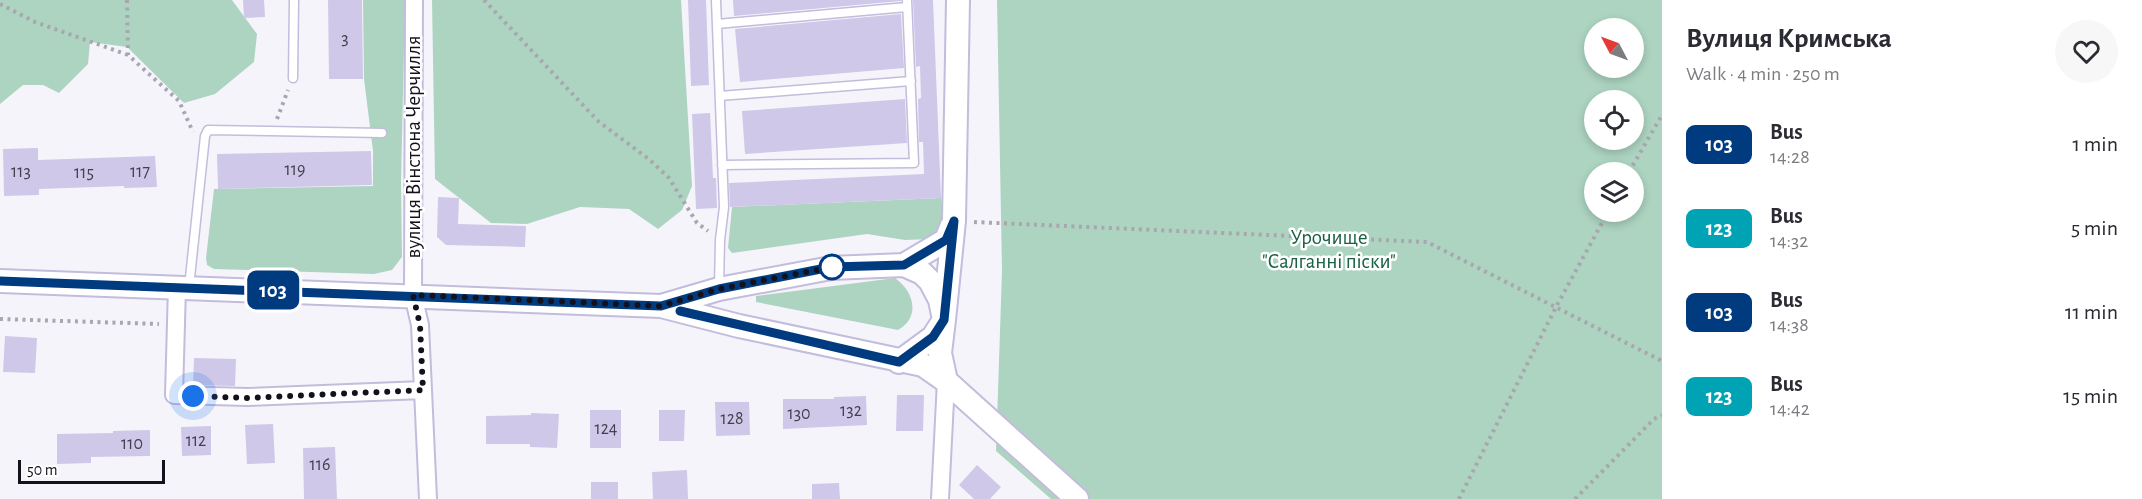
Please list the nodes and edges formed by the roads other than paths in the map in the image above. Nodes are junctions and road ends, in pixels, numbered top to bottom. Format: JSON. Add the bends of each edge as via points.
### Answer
{"nodes":[{"id":1,"x":294,"y":0,"type":"edge"},
{"id":2,"x":414,"y":0,"type":"edge"},
{"id":3,"x":717,"y":0,"type":"edge"},
{"id":4,"x":958,"y":0,"type":"edge"},
{"id":5,"x":907,"y":4,"type":"edge"},
{"id":6,"x":717,"y":24,"type":"junction"},
{"id":7,"x":293,"y":78,"type":"road end"},
{"id":8,"x":911,"y":81,"type":"junction"},
{"id":9,"x":720,"y":96,"type":"junction"},
{"id":10,"x":382,"y":133,"type":"dead end"},
{"id":11,"x":722,"y":165,"type":"junction"},
{"id":12,"x":954,"y":221,"type":"junction"},
{"id":13,"x":904,"y":265,"type":"junction"},
{"id":14,"x":0,"y":281,"type":"edge"},
{"id":15,"x":183,"y":287,"type":"junction"},
{"id":16,"x":719,"y":289,"type":"junction"},
{"id":17,"x":413,"y":295,"type":"junction"},
{"id":18,"x":661,"y":306,"type":"junction"},
{"id":19,"x":944,"y":320,"type":"junction"},
{"id":20,"x":739,"y":326,"type":"junction"},
{"id":21,"x":899,"y":362,"type":"junction"},
{"id":22,"x":946,"y":381,"type":"junction"},
{"id":23,"x":423,"y":390,"type":"junction"},
{"id":24,"x":428,"y":499,"type":"edge"},
{"id":25,"x":940,"y":499,"type":"edge"},
{"id":26,"x":1077,"y":499,"type":"edge"}],
"edges":[{"from":1,"to":7,"type":"lane"},
{"from":2,"to":17,"type":"street","name":"вулиця Вінстона Черчилля"},
{"from":3,"to":6,"type":"lane"},
{"from":4,"to":12,"type":"street"},
{"from":5,"to":6,"type":"lane"},
{"from":5,"to":8,"type":"lane"},
{"from":6,"to":9,"type":"lane"},
{"from":8,"to":9,"type":"lane"},
{"from":8,"to":11,"type":"lane","via":[[914,163]]},
{"from":9,"to":11,"type":"lane"},
{"from":10,"to":15,"type":"lane","via":[[208,130]]},
{"from":11,"to":16,"type":"lane","via":[[724,207]]},
{"from":12,"to":13,"type":"street","via":[[946,240]]},
{"from":12,"to":19,"type":"street"},
{"from":13,"to":16,"type":"street","via":[[831,267]]},
{"from":13,"to":19,"type":"street","via":[[930,281]]},
{"from":14,"to":15,"type":"street"},
{"from":15,"to":17,"type":"street"},
{"from":15,"to":23,"type":"street","via":[[174,395],[248,398]]},
{"from":16,"to":18,"type":"street"},
{"from":16,"to":20,"type":"street","via":[[721,312]]},
{"from":17,"to":18,"type":"street"},
{"from":17,"to":23,"type":"street","name":"вулиця Вінстона Черчилля","via":[[420,325]]},
{"from":18,"to":20,"type":"street"},
{"from":19,"to":21,"type":"street","via":[[933,337]]},
{"from":19,"to":22,"type":"street","via":[[940,353]]},
{"from":20,"to":21,"type":"street"},
{"from":21,"to":22,"type":"street","via":[[923,365]]},
{"from":22,"to":25,"type":"street"},
{"from":22,"to":26,"type":"street"},
{"from":23,"to":24,"type":"street","name":"вулиця Вінстона Черчилля"}]}
